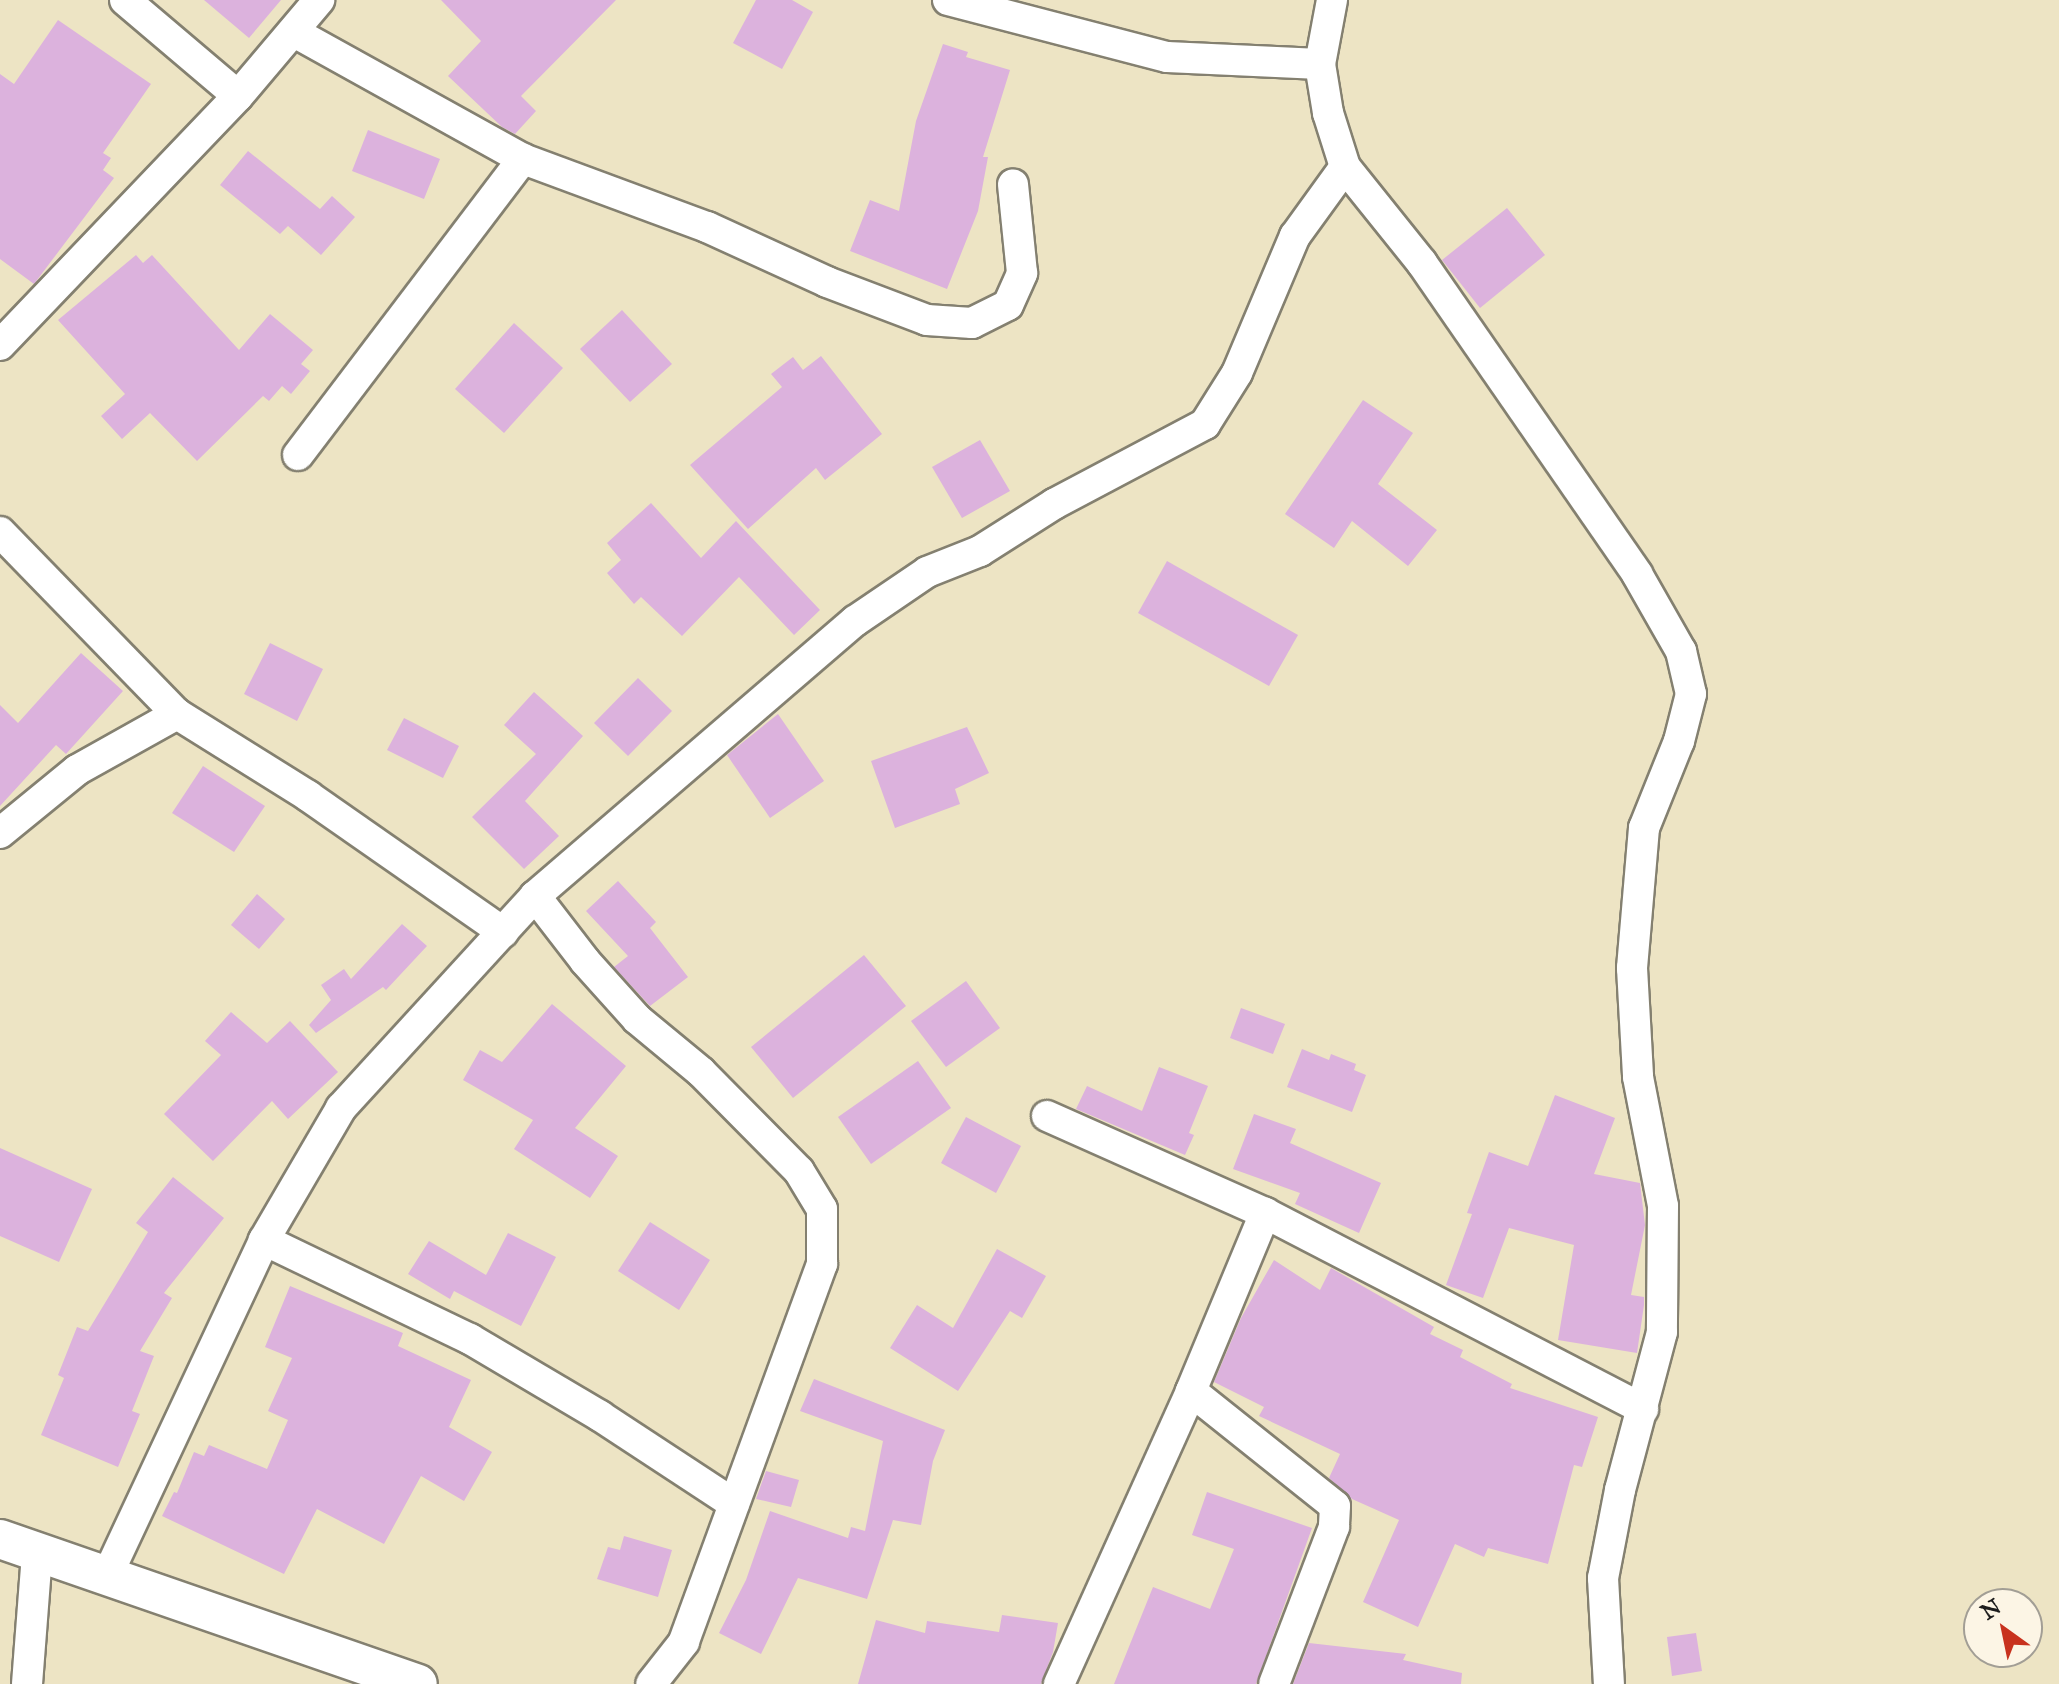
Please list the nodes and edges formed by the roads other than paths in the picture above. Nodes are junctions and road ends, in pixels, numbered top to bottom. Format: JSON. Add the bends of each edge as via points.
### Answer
{"nodes":[{"id":1,"x":125,"y":0,"type":"edge"},
{"id":2,"x":319,"y":0,"type":"edge"},
{"id":3,"x":948,"y":0,"type":"edge"},
{"id":4,"x":1332,"y":0,"type":"edge"},
{"id":5,"x":294,"y":32,"type":"junction"},
{"id":6,"x":1320,"y":64,"type":"junction"},
{"id":7,"x":238,"y":96,"type":"junction"},
{"id":8,"x":523,"y":159,"type":"junction"},
{"id":9,"x":1345,"y":167,"type":"junction"},
{"id":10,"x":1013,"y":184,"type":"dead end"},
{"id":11,"x":0,"y":345,"type":"edge"},
{"id":12,"x":298,"y":455,"type":"dead end"},
{"id":13,"x":0,"y":532,"type":"edge"},
{"id":14,"x":177,"y":714,"type":"junction"},
{"id":15,"x":0,"y":833,"type":"edge"},
{"id":16,"x":535,"y":896,"type":"junction"},
{"id":17,"x":503,"y":932,"type":"junction"},
{"id":18,"x":1047,"y":1116,"type":"dead end"},
{"id":19,"x":1265,"y":1213,"type":"junction"},
{"id":20,"x":264,"y":1240,"type":"junction"},
{"id":21,"x":1191,"y":1391,"type":"junction"},
{"id":22,"x":1643,"y":1409,"type":"junction"},
{"id":23,"x":734,"y":1504,"type":"junction"},
{"id":24,"x":0,"y":1539,"type":"edge"},
{"id":25,"x":37,"y":1553,"type":"junction"},
{"id":26,"x":106,"y":1578,"type":"junction"},
{"id":27,"x":27,"y":1684,"type":"edge"},
{"id":28,"x":418,"y":1684,"type":"edge"},
{"id":29,"x":651,"y":1684,"type":"edge"},
{"id":30,"x":1059,"y":1684,"type":"edge"},
{"id":31,"x":1274,"y":1684,"type":"edge"},
{"id":32,"x":1609,"y":1684,"type":"edge"}],
"edges":[{"from":1,"to":7,"type":"street"},
{"from":2,"to":5,"type":"street"},
{"from":3,"to":6,"type":"street","via":[[1167,57]]},
{"from":4,"to":6,"type":"street"},
{"from":5,"to":7,"type":"street"},
{"from":5,"to":8,"type":"street"},
{"from":6,"to":9,"type":"street"},
{"from":7,"to":11,"type":"street"},
{"from":8,"to":10,"type":"street","via":[[707,227],[927,320],[972,323],[1008,305],[1022,273]]},
{"from":8,"to":12,"type":"street"},
{"from":9,"to":16,"type":"street","via":[[1295,236],[1237,373],[1205,424],[1054,504],[980,551],[927,572],[855,621]]},
{"from":9,"to":22,"type":"street","via":[[1422,263],[1545,435],[1637,574],[1681,651],[1688,679],[1691,694],[1679,741],[1644,828],[1632,968],[1638,1077],[1663,1206],[1662,1332]]},
{"from":13,"to":14,"type":"street"},
{"from":14,"to":15,"type":"street","via":[[77,770]]},
{"from":14,"to":17,"type":"street","via":[[308,796]]},
{"from":16,"to":17,"type":"street"},
{"from":16,"to":23,"type":"street","via":[[637,1019],[701,1072],[799,1171],[822,1209],[822,1264]]},
{"from":17,"to":20,"type":"street","via":[[341,1108]]},
{"from":18,"to":19,"type":"street"},
{"from":19,"to":21,"type":"street"},
{"from":19,"to":22,"type":"street"},
{"from":20,"to":23,"type":"street","via":[[470,1339]]},
{"from":20,"to":26,"type":"street"},
{"from":21,"to":30,"type":"street"},
{"from":21,"to":31,"type":"street","via":[[1335,1506],[1334,1527]]},
{"from":22,"to":32,"type":"street","via":[[1603,1578]]},
{"from":23,"to":29,"type":"street","via":[[684,1642]]},
{"from":24,"to":25,"type":"street"},
{"from":25,"to":26,"type":"street"},
{"from":25,"to":27,"type":"street"},
{"from":26,"to":28,"type":"street"}]}
